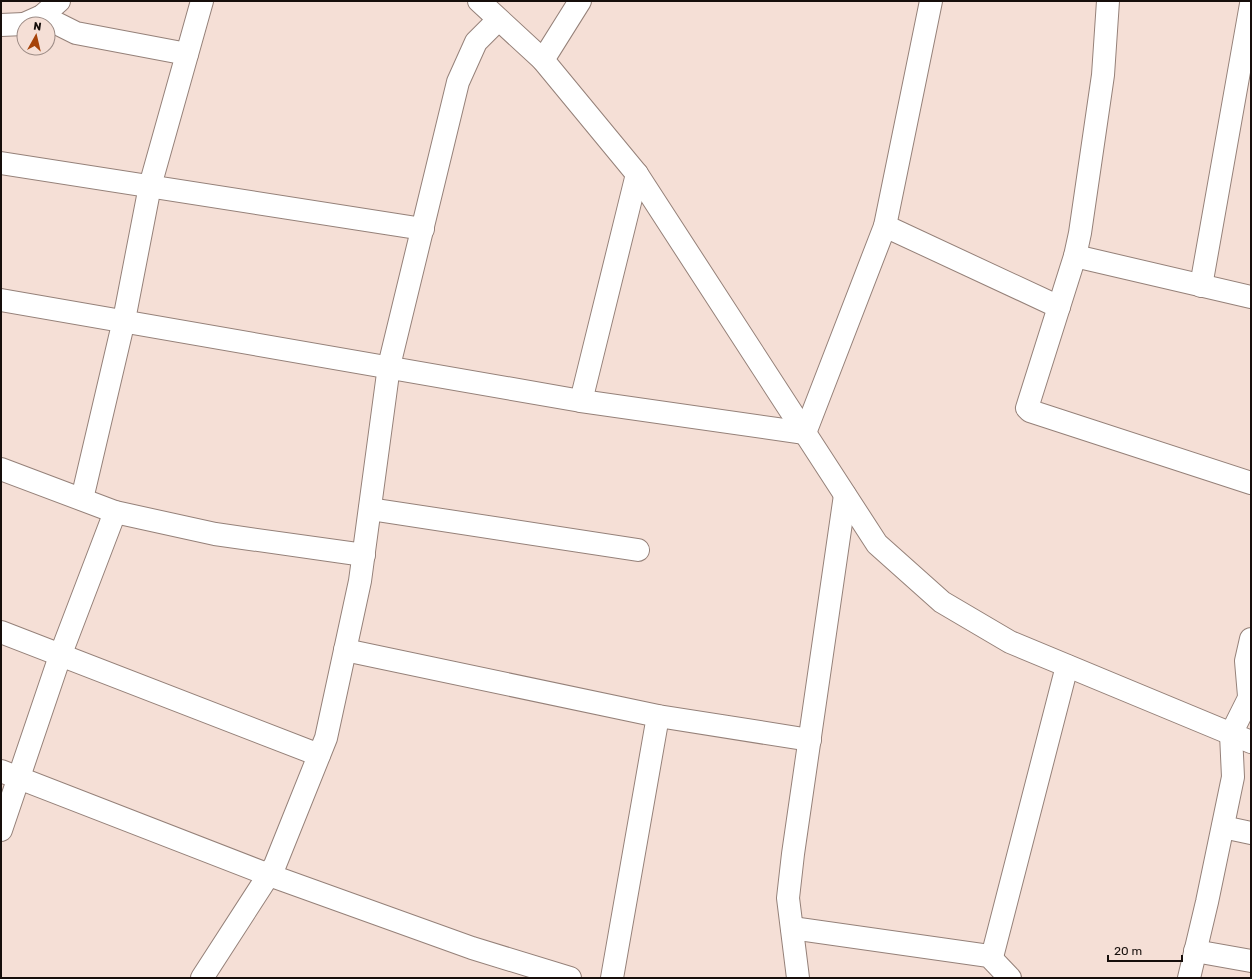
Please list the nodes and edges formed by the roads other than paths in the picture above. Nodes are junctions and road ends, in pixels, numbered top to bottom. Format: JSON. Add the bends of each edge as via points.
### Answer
{"nodes":[{"id":1,"x":59,"y":1,"type":"edge"},
{"id":2,"x":202,"y":1,"type":"edge"},
{"id":3,"x":479,"y":1,"type":"edge"},
{"id":4,"x":580,"y":1,"type":"edge"},
{"id":5,"x":931,"y":1,"type":"edge"},
{"id":6,"x":1108,"y":1,"type":"edge"},
{"id":7,"x":1251,"y":4,"type":"edge"},
{"id":8,"x":37,"y":16,"type":"edge"},
{"id":9,"x":498,"y":20,"type":"junction"},
{"id":10,"x":16,"y":23,"type":"edge"},
{"id":11,"x":1,"y":25,"type":"edge"},
{"id":12,"x":56,"y":28,"type":"edge"},
{"id":13,"x":187,"y":54,"type":"junction"},
{"id":14,"x":543,"y":60,"type":"junction"},
{"id":15,"x":1,"y":163,"type":"edge"},
{"id":16,"x":637,"y":174,"type":"junction"},
{"id":17,"x":150,"y":186,"type":"junction"},
{"id":18,"x":885,"y":226,"type":"junction"},
{"id":19,"x":423,"y":229,"type":"junction"},
{"id":20,"x":1076,"y":256,"type":"junction"},
{"id":21,"x":1201,"y":286,"type":"junction"},
{"id":22,"x":1251,"y":297,"type":"edge"},
{"id":23,"x":1,"y":300,"type":"edge"},
{"id":24,"x":1059,"y":307,"type":"junction"},
{"id":25,"x":124,"y":320,"type":"junction"},
{"id":26,"x":389,"y":366,"type":"junction"},
{"id":27,"x":582,"y":401,"type":"junction"},
{"id":28,"x":805,"y":433,"type":"junction"},
{"id":29,"x":1,"y":469,"type":"edge"},
{"id":30,"x":1251,"y":483,"type":"edge"},
{"id":31,"x":845,"y":495,"type":"junction"},
{"id":32,"x":82,"y":499,"type":"junction"},
{"id":33,"x":370,"y":509,"type":"junction"},
{"id":34,"x":115,"y":512,"type":"junction"},
{"id":35,"x":638,"y":550,"type":"dead end"},
{"id":36,"x":364,"y":555,"type":"junction"},
{"id":37,"x":1,"y":632,"type":"edge"},
{"id":38,"x":1251,"y":639,"type":"edge"},
{"id":39,"x":345,"y":650,"type":"junction"},
{"id":40,"x":60,"y":656,"type":"junction"},
{"id":41,"x":1067,"y":666,"type":"junction"},
{"id":42,"x":1250,"y":695,"type":"edge"},
{"id":43,"x":658,"y":716,"type":"junction"},
{"id":44,"x":1231,"y":734,"type":"junction"},
{"id":45,"x":810,"y":740,"type":"junction"},
{"id":46,"x":1251,"y":742,"type":"edge"},
{"id":47,"x":1251,"y":747,"type":"edge"},
{"id":48,"x":319,"y":755,"type":"junction"},
{"id":49,"x":10,"y":775,"type":"edge"},
{"id":50,"x":1233,"y":777,"type":"junction"},
{"id":51,"x":1223,"y":826,"type":"junction"},
{"id":52,"x":1,"y":830,"type":"edge"},
{"id":53,"x":1251,"y":833,"type":"edge"},
{"id":54,"x":268,"y":875,"type":"junction"},
{"id":55,"x":792,"y":928,"type":"junction"},
{"id":56,"x":1196,"y":951,"type":"junction"},
{"id":57,"x":992,"y":957,"type":"junction"},
{"id":58,"x":1251,"y":961,"type":"edge"},
{"id":59,"x":202,"y":978,"type":"edge"},
{"id":60,"x":570,"y":978,"type":"edge"},
{"id":61,"x":612,"y":978,"type":"edge"},
{"id":62,"x":798,"y":978,"type":"edge"},
{"id":63,"x":1010,"y":978,"type":"edge"},
{"id":64,"x":1189,"y":978,"type":"edge"}],
"edges":[{"from":1,"to":8,"type":"street"},
{"from":2,"to":13,"type":"street"},
{"from":3,"to":9,"type":"street"},
{"from":4,"to":14,"type":"street"},
{"from":5,"to":18,"type":"street"},
{"from":6,"to":20,"type":"street","via":[[1103,75]]},
{"from":7,"to":21,"type":"street"},
{"from":9,"to":14,"type":"street"},
{"from":9,"to":19,"type":"street","via":[[476,42],[458,82]]},
{"from":10,"to":11,"type":"street"},
{"from":12,"to":13,"type":"street"},
{"from":13,"to":17,"type":"street"},
{"from":14,"to":16,"type":"street"},
{"from":15,"to":17,"type":"street"},
{"from":16,"to":27,"type":"street"},
{"from":16,"to":28,"type":"street"},
{"from":17,"to":19,"type":"street"},
{"from":17,"to":25,"type":"street"},
{"from":18,"to":24,"type":"street"},
{"from":18,"to":28,"type":"street"},
{"from":19,"to":26,"type":"street"},
{"from":20,"to":21,"type":"street"},
{"from":20,"to":24,"type":"street"},
{"from":21,"to":22,"type":"street"},
{"from":23,"to":25,"type":"street"},
{"from":24,"to":30,"type":"street","via":[[1028,400],[1027,408],[1030,411]]},
{"from":25,"to":26,"type":"street"},
{"from":25,"to":32,"type":"street"},
{"from":26,"to":27,"type":"street"},
{"from":26,"to":33,"type":"street"},
{"from":27,"to":28,"type":"street"},
{"from":28,"to":31,"type":"street"},
{"from":29,"to":32,"type":"street"},
{"from":31,"to":41,"type":"street","via":[[876,544],[942,602],[1010,642]]},
{"from":31,"to":45,"type":"street"},
{"from":32,"to":34,"type":"street"},
{"from":33,"to":35,"type":"street"},
{"from":33,"to":36,"type":"street"},
{"from":34,"to":36,"type":"street","via":[[216,534]]},
{"from":34,"to":40,"type":"street"},
{"from":36,"to":39,"type":"street"},
{"from":37,"to":40,"type":"street"},
{"from":38,"to":42,"type":"street","via":[[1246,661]]},
{"from":39,"to":43,"type":"street"},
{"from":39,"to":48,"type":"street","via":[[326,738]]},
{"from":40,"to":48,"type":"street"},
{"from":40,"to":49,"type":"street"},
{"from":41,"to":44,"type":"street"},
{"from":41,"to":57,"type":"street"},
{"from":42,"to":44,"type":"street"},
{"from":43,"to":45,"type":"street"},
{"from":43,"to":61,"type":"street"},
{"from":44,"to":46,"type":"street"},
{"from":44,"to":50,"type":"street"},
{"from":45,"to":55,"type":"street","via":[[788,898]]},
{"from":47,"to":50,"type":"street"},
{"from":48,"to":54,"type":"street","via":[[275,865]]},
{"from":49,"to":52,"type":"street"},
{"from":49,"to":54,"type":"street"},
{"from":50,"to":51,"type":"street"},
{"from":51,"to":53,"type":"street"},
{"from":51,"to":56,"type":"street"},
{"from":54,"to":59,"type":"street"},
{"from":54,"to":60,"type":"street","via":[[472,948]]},
{"from":55,"to":57,"type":"street"},
{"from":55,"to":62,"type":"street"},
{"from":56,"to":58,"type":"street"},
{"from":56,"to":64,"type":"street"},
{"from":57,"to":63,"type":"street"}]}
